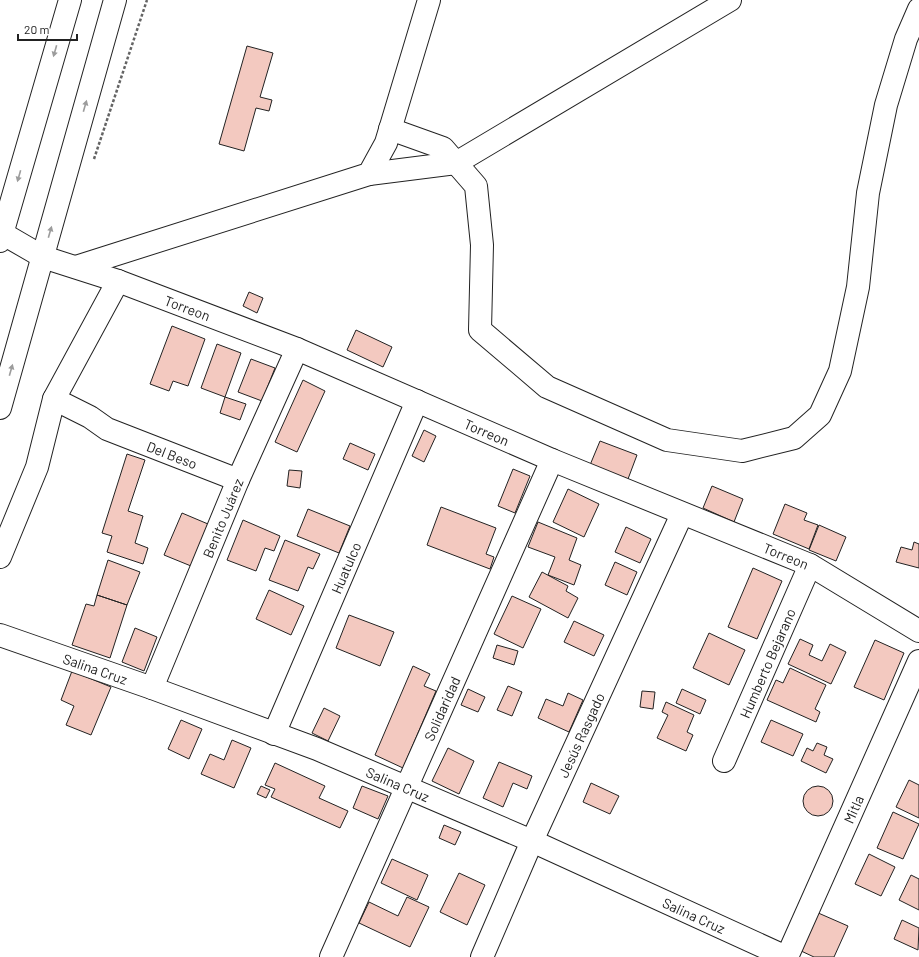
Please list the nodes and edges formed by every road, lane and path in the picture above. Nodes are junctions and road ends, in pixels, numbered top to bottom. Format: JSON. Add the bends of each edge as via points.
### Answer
{"nodes":[{"id":1,"x":70,"y":0,"type":"edge"},
{"id":2,"x":115,"y":0,"type":"edge"},
{"id":3,"x":147,"y":0,"type":"edge"},
{"id":4,"x":429,"y":0,"type":"edge"},
{"id":5,"x":730,"y":0,"type":"edge"},
{"id":6,"x":919,"y":9,"type":"edge"},
{"id":7,"x":390,"y":130,"type":"junction"},
{"id":8,"x":456,"y":163,"type":"junction"},
{"id":9,"x":92,"y":165,"type":"dead end"},
{"id":10,"x":370,"y":174,"type":"junction"},
{"id":11,"x":1,"y":236,"type":"edge"},
{"id":12,"x":43,"y":257,"type":"junction"},
{"id":13,"x":76,"y":267,"type":"junction"},
{"id":14,"x":118,"y":281,"type":"junction"},
{"id":15,"x":297,"y":349,"type":"junction"},
{"id":16,"x":54,"y":399,"type":"junction"},
{"id":17,"x":417,"y":401,"type":"junction"},
{"id":18,"x":0,"y":408,"type":"edge"},
{"id":19,"x":552,"y":460,"type":"junction"},
{"id":20,"x":238,"y":480,"type":"junction"},
{"id":21,"x":682,"y":514,"type":"junction"},
{"id":22,"x":0,"y":557,"type":"edge"},
{"id":23,"x":810,"y":565,"type":"junction"},
{"id":24,"x":919,"y":631,"type":"edge"},
{"id":25,"x":0,"y":635,"type":"edge"},
{"id":26,"x":919,"y":661,"type":"edge"},
{"id":27,"x":152,"y":688,"type":"junction"},
{"id":28,"x":274,"y":734,"type":"junction"},
{"id":29,"x":724,"y":761,"type":"dead end"},
{"id":30,"x":407,"y":787,"type":"junction"},
{"id":31,"x":532,"y":841,"type":"junction"},
{"id":32,"x":332,"y":957,"type":"edge"},
{"id":33,"x":482,"y":957,"type":"edge"},
{"id":34,"x":786,"y":957,"type":"edge"}],
"edges":[{"from":1,"to":11,"type":"street","one_way":true},
{"from":12,"to":2,"type":"street","one_way":true},
{"from":3,"to":9,"type":"path"},
{"from":4,"to":7,"type":"street"},
{"from":5,"to":8,"type":"street"},
{"from":6,"to":8,"type":"street","via":[[906,39],[886,105],[868,193],[858,287],[840,371],[820,415],[794,438],[742,450],[667,440],[547,387],[480,330],[482,245],[476,186]]},
{"from":7,"to":8,"type":"street","via":[[443,148]]},
{"from":7,"to":10,"type":"street"},
{"from":8,"to":10,"type":"street"},
{"from":10,"to":13,"type":"street"},
{"from":11,"to":12,"type":"street","name":"Torreon"},
{"from":12,"to":13,"type":"street","name":"Torreon"},
{"from":18,"to":12,"type":"street","one_way":true},
{"from":13,"to":14,"type":"street","name":"Torreon"},
{"from":14,"to":15,"type":"street","name":"Torreon"},
{"from":14,"to":16,"type":"street"},
{"from":15,"to":17,"type":"street","name":"Torreon"},
{"from":15,"to":20,"type":"street","name":"Benito Juárez"},
{"from":16,"to":20,"type":"street","name":"Del Beso","via":[[90,417],[107,429]]},
{"from":16,"to":22,"type":"street","via":[[37,467]]},
{"from":17,"to":19,"type":"street","name":"Torreon"},
{"from":17,"to":28,"type":"street","name":"Huatulco"},
{"from":19,"to":21,"type":"street","name":"Torreon"},
{"from":19,"to":30,"type":"street","name":"Solidaridad"},
{"from":20,"to":27,"type":"street","name":"Benito Juárez"},
{"from":21,"to":23,"type":"street","name":"Torreon"},
{"from":21,"to":31,"type":"street","name":"Jesús Rasgado"},
{"from":23,"to":24,"type":"street","name":"Torreon"},
{"from":23,"to":29,"type":"street","name":"Humberto Bejarano"},
{"from":25,"to":27,"type":"street","name":"Salina Cruz"},
{"from":26,"to":34,"type":"street","name":"Mitla"},
{"from":27,"to":28,"type":"street","name":"Salina Cruz"},
{"from":28,"to":30,"type":"street","name":"Salina Cruz"},
{"from":30,"to":31,"type":"street","name":"Salina Cruz"},
{"from":30,"to":32,"type":"street","name":"Solidaridad"},
{"from":31,"to":33,"type":"street","name":"Jesús Rasgado"},
{"from":31,"to":34,"type":"street","name":"Salina Cruz"}]}
